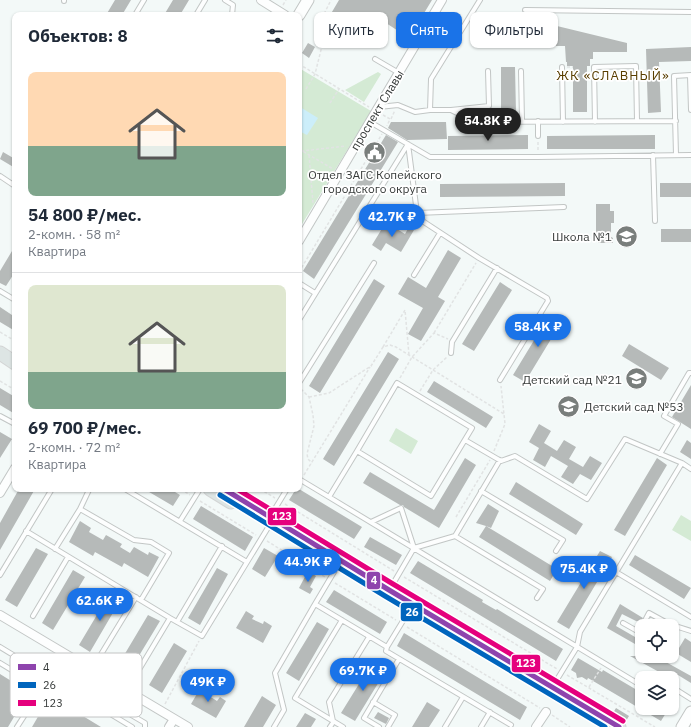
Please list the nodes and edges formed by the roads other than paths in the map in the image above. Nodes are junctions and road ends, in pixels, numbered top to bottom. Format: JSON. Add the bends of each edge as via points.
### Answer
{"nodes":[{"id":1,"x":144,"y":0,"type":"edge"},
{"id":2,"x":205,"y":0,"type":"edge"},
{"id":3,"x":225,"y":0,"type":"edge"},
{"id":4,"x":261,"y":0,"type":"edge"},
{"id":5,"x":308,"y":0,"type":"edge"},
{"id":6,"x":442,"y":0,"type":"edge"},
{"id":7,"x":480,"y":0,"type":"edge"},
{"id":8,"x":525,"y":10,"type":"dead end"},
{"id":9,"x":137,"y":12,"type":"edge"},
{"id":10,"x":198,"y":12,"type":"edge"},
{"id":11,"x":232,"y":12,"type":"edge"},
{"id":12,"x":280,"y":12,"type":"edge"},
{"id":13,"x":301,"y":12,"type":"edge"},
{"id":14,"x":691,"y":12,"type":"edge"},
{"id":15,"x":375,"y":59,"type":"dead end"},
{"id":16,"x":562,"y":67,"type":"dead end"},
{"id":17,"x":488,"y":70,"type":"dead end"},
{"id":18,"x":521,"y":71,"type":"dead end"},
{"id":19,"x":399,"y":73,"type":"junction"},
{"id":20,"x":691,"y":76,"type":"edge"},
{"id":21,"x":377,"y":109,"type":"junction"},
{"id":22,"x":430,"y":110,"type":"junction"},
{"id":23,"x":451,"y":110,"type":"junction"},
{"id":24,"x":691,"y":110,"type":"edge"},
{"id":25,"x":522,"y":121,"type":"junction"},
{"id":26,"x":538,"y":121,"type":"junction"},
{"id":27,"x":676,"y":121,"type":"junction"},
{"id":28,"x":370,"y":122,"type":"junction"},
{"id":29,"x":563,"y":122,"type":"junction"},
{"id":30,"x":595,"y":122,"type":"junction"},
{"id":31,"x":637,"y":122,"type":"junction"},
{"id":32,"x":538,"y":136,"type":"road end"},
{"id":33,"x":408,"y":144,"type":"junction"},
{"id":34,"x":653,"y":155,"type":"junction"},
{"id":35,"x":676,"y":155,"type":"junction"},
{"id":36,"x":691,"y":155,"type":"edge"},
{"id":37,"x":0,"y":176,"type":"edge"},
{"id":38,"x":12,"y":184,"type":"edge"},
{"id":39,"x":564,"y":207,"type":"dead end"},
{"id":40,"x":417,"y":213,"type":"junction"},
{"id":41,"x":655,"y":221,"type":"dead end"},
{"id":42,"x":440,"y":234,"type":"junction"},
{"id":43,"x":302,"y":236,"type":"edge"},
{"id":44,"x":374,"y":263,"type":"dead end"},
{"id":45,"x":497,"y":268,"type":"junction"},
{"id":46,"x":414,"y":275,"type":"dead end"},
{"id":47,"x":302,"y":286,"type":"edge"},
{"id":48,"x":0,"y":292,"type":"edge"},
{"id":49,"x":315,"y":293,"type":"junction"},
{"id":50,"x":12,"y":298,"type":"edge"},
{"id":51,"x":302,"y":315,"type":"edge"},
{"id":52,"x":0,"y":353,"type":"edge"},
{"id":53,"x":451,"y":353,"type":"road end"},
{"id":54,"x":0,"y":361,"type":"edge"},
{"id":55,"x":12,"y":361,"type":"edge"},
{"id":56,"x":12,"y":368,"type":"edge"},
{"id":57,"x":691,"y":374,"type":"edge"},
{"id":58,"x":302,"y":378,"type":"edge"},
{"id":59,"x":500,"y":380,"type":"road end"},
{"id":60,"x":0,"y":416,"type":"edge"},
{"id":61,"x":12,"y":422,"type":"edge"},
{"id":62,"x":465,"y":440,"type":"junction"},
{"id":63,"x":357,"y":451,"type":"junction"},
{"id":64,"x":660,"y":454,"type":"junction"},
{"id":65,"x":500,"y":460,"type":"junction"},
{"id":66,"x":682,"y":463,"type":"junction"},
{"id":67,"x":691,"y":469,"type":"edge"},
{"id":68,"x":12,"y":473,"type":"edge"},
{"id":69,"x":302,"y":481,"type":"edge"},
{"id":70,"x":481,"y":491,"type":"junction"},
{"id":71,"x":50,"y":492,"type":"edge"},
{"id":72,"x":88,"y":492,"type":"edge"},
{"id":73,"x":130,"y":492,"type":"edge"},
{"id":74,"x":198,"y":492,"type":"edge"},
{"id":75,"x":215,"y":492,"type":"edge"},
{"id":76,"x":228,"y":492,"type":"edge"},
{"id":77,"x":285,"y":492,"type":"edge"},
{"id":78,"x":0,"y":493,"type":"edge"},
{"id":79,"x":329,"y":497,"type":"junction"},
{"id":80,"x":80,"y":509,"type":"junction"},
{"id":81,"x":180,"y":521,"type":"junction"},
{"id":82,"x":270,"y":522,"type":"junction"},
{"id":83,"x":371,"y":522,"type":"junction"},
{"id":84,"x":26,"y":531,"type":"junction"},
{"id":85,"x":455,"y":536,"type":"junction"},
{"id":86,"x":222,"y":546,"type":"junction"},
{"id":87,"x":414,"y":548,"type":"junction"},
{"id":88,"x":54,"y":549,"type":"junction"},
{"id":89,"x":556,"y":551,"type":"dead end"},
{"id":90,"x":68,"y":557,"type":"junction"},
{"id":91,"x":247,"y":562,"type":"junction"},
{"id":92,"x":337,"y":567,"type":"junction"},
{"id":93,"x":616,"y":572,"type":"junction"},
{"id":94,"x":0,"y":575,"type":"edge"},
{"id":95,"x":389,"y":590,"type":"junction"},
{"id":96,"x":136,"y":597,"type":"junction"},
{"id":97,"x":537,"y":598,"type":"dead end"},
{"id":98,"x":141,"y":600,"type":"junction"},
{"id":99,"x":315,"y":604,"type":"junction"},
{"id":100,"x":409,"y":610,"type":"junction"},
{"id":101,"x":0,"y":615,"type":"edge"},
{"id":102,"x":33,"y":616,"type":"dead end"},
{"id":103,"x":691,"y":617,"type":"edge"},
{"id":104,"x":170,"y":618,"type":"junction"},
{"id":105,"x":342,"y":620,"type":"junction"},
{"id":106,"x":176,"y":622,"type":"junction"},
{"id":107,"x":623,"y":623,"type":"dead end"},
{"id":108,"x":691,"y":631,"type":"edge"},
{"id":109,"x":370,"y":636,"type":"junction"},
{"id":110,"x":0,"y":647,"type":"edge"},
{"id":111,"x":387,"y":647,"type":"junction"},
{"id":112,"x":577,"y":647,"type":"junction"},
{"id":113,"x":60,"y":651,"type":"joint"},
{"id":114,"x":10,"y":653,"type":"edge"},
{"id":115,"x":63,"y":653,"type":"edge"},
{"id":116,"x":102,"y":653,"type":"edge"},
{"id":117,"x":399,"y":659,"type":"junction"},
{"id":118,"x":0,"y":663,"type":"edge"},
{"id":119,"x":142,"y":665,"type":"edge"},
{"id":120,"x":10,"y":669,"type":"edge"},
{"id":121,"x":635,"y":682,"type":"edge"},
{"id":122,"x":553,"y":687,"type":"junction"},
{"id":123,"x":679,"y":691,"type":"edge"},
{"id":124,"x":463,"y":697,"type":"junction"},
{"id":125,"x":691,"y":699,"type":"edge"},
{"id":126,"x":142,"y":700,"type":"edge"},
{"id":127,"x":373,"y":702,"type":"junction"},
{"id":128,"x":490,"y":712,"type":"junction"},
{"id":129,"x":546,"y":712,"type":"road end"},
{"id":130,"x":691,"y":712,"type":"edge"},
{"id":131,"x":23,"y":717,"type":"edge"},
{"id":132,"x":116,"y":717,"type":"edge"},
{"id":133,"x":135,"y":717,"type":"edge"},
{"id":134,"x":174,"y":719,"type":"junction"},
{"id":135,"x":332,"y":724,"type":"edge"},
{"id":136,"x":511,"y":725,"type":"dead end"},
{"id":137,"x":17,"y":727,"type":"edge"},
{"id":138,"x":132,"y":727,"type":"edge"},
{"id":139,"x":145,"y":727,"type":"edge"},
{"id":140,"x":169,"y":727,"type":"edge"},
{"id":141,"x":188,"y":727,"type":"edge"},
{"id":142,"x":274,"y":727,"type":"edge"},
{"id":143,"x":343,"y":727,"type":"edge"},
{"id":144,"x":379,"y":727,"type":"edge"},
{"id":145,"x":388,"y":727,"type":"edge"},
{"id":146,"x":445,"y":727,"type":"edge"},
{"id":147,"x":481,"y":727,"type":"edge"},
{"id":148,"x":536,"y":727,"type":"edge"},
{"id":149,"x":602,"y":727,"type":"edge"},
{"id":150,"x":619,"y":727,"type":"edge"},
{"id":151,"x":682,"y":727,"type":"edge"}],
"edges":[{"from":1,"to":9,"type":"lane"},
{"from":2,"to":10,"type":"lane"},
{"from":3,"to":11,"type":"lane","via":[[232,5]]},
{"from":4,"to":12,"type":"street"},
{"from":5,"to":13,"type":"main road"},
{"from":6,"to":19,"type":"street","name":"проспект Славы"},
{"from":7,"to":22,"type":"lane","via":[[431,79]]},
{"from":8,"to":14,"type":"lane"},
{"from":15,"to":19,"type":"lane"},
{"from":16,"to":29,"type":"lane"},
{"from":17,"to":23,"type":"lane","via":[[489,106]]},
{"from":18,"to":25,"type":"lane"},
{"from":19,"to":21,"type":"street","name":"проспект Славы"},
{"from":20,"to":24,"type":"lane"},
{"from":20,"to":27,"type":"lane","via":[[674,76]]},
{"from":21,"to":22,"type":"lane","via":[[398,105],[415,112]]},
{"from":21,"to":28,"type":"street","name":"проспект Славы"},
{"from":22,"to":23,"type":"lane"},
{"from":23,"to":25,"type":"lane","via":[[475,122]]},
{"from":25,"to":26,"type":"lane"},
{"from":26,"to":29,"type":"lane"},
{"from":26,"to":32,"type":"lane"},
{"from":27,"to":31,"type":"lane"},
{"from":27,"to":35,"type":"lane"},
{"from":28,"to":33,"type":"lane"},
{"from":28,"to":43,"type":"street","name":"проспект Славы"},
{"from":29,"to":30,"type":"lane"},
{"from":30,"to":31,"type":"lane"},
{"from":30,"to":31,"type":"lane","via":[[594,67],[636,66]]},
{"from":33,"to":34,"type":"lane","via":[[430,157]]},
{"from":33,"to":40,"type":"lane"},
{"from":33,"to":49,"type":"lane"},
{"from":34,"to":35,"type":"lane"},
{"from":34,"to":41,"type":"lane"},
{"from":35,"to":36,"type":"lane"},
{"from":37,"to":38,"type":"lane"},
{"from":39,"to":40,"type":"lane"},
{"from":40,"to":42,"type":"lane"},
{"from":42,"to":45,"type":"lane"},
{"from":42,"to":46,"type":"lane"},
{"from":44,"to":58,"type":"lane"},
{"from":45,"to":53,"type":"lane","via":[[452,342]]},
{"from":45,"to":59,"type":"lane","via":[[548,301]]},
{"from":47,"to":49,"type":"lane"},
{"from":48,"to":50,"type":"lane"},
{"from":49,"to":51,"type":"lane"},
{"from":52,"to":55,"type":"main road"},
{"from":54,"to":56,"type":"main road"},
{"from":57,"to":64,"type":"lane","via":[[689,372],[664,416],[678,424]]},
{"from":60,"to":61,"type":"lane"},
{"from":62,"to":63,"type":"lane","via":[[431,496]]},
{"from":62,"to":63,"type":"lane","via":[[472,428],[397,384]]},
{"from":62,"to":65,"type":"lane"},
{"from":63,"to":79,"type":"lane"},
{"from":64,"to":65,"type":"lane","via":[[625,439],[587,499],[515,456]]},
{"from":64,"to":66,"type":"lane"},
{"from":65,"to":70,"type":"lane"},
{"from":66,"to":67,"type":"lane"},
{"from":66,"to":93,"type":"lane"},
{"from":68,"to":78,"type":"street"},
{"from":69,"to":79,"type":"lane"},
{"from":70,"to":85,"type":"lane"},
{"from":70,"to":89,"type":"lane","via":[[562,540]]},
{"from":71,"to":84,"type":"lane"},
{"from":72,"to":80,"type":"lane"},
{"from":73,"to":81,"type":"lane"},
{"from":74,"to":81,"type":"lane"},
{"from":75,"to":82,"type":"main road"},
{"from":76,"to":82,"type":"main road"},
{"from":77,"to":82,"type":"lane"},
{"from":79,"to":83,"type":"lane"},
{"from":80,"to":88,"type":"lane"},
{"from":80,"to":98,"type":"lane","via":[[134,540],[151,542],[169,553]]},
{"from":81,"to":86,"type":"lane"},
{"from":82,"to":91,"type":"lane"},
{"from":82,"to":92,"type":"main road"},
{"from":82,"to":95,"type":"main road"},
{"from":83,"to":87,"type":"lane"},
{"from":83,"to":87,"type":"lane","via":[[401,508]]},
{"from":84,"to":88,"type":"lane"},
{"from":84,"to":94,"type":"lane"},
{"from":85,"to":87,"type":"lane"},
{"from":85,"to":97,"type":"lane","via":[[543,589]]},
{"from":86,"to":91,"type":"lane"},
{"from":86,"to":106,"type":"lane"},
{"from":87,"to":95,"type":"lane"},
{"from":87,"to":112,"type":"lane"},
{"from":88,"to":90,"type":"lane"},
{"from":90,"to":96,"type":"lane"},
{"from":90,"to":102,"type":"lane"},
{"from":91,"to":106,"type":"lane","via":[[202,636]]},
{"from":92,"to":99,"type":"lane"},
{"from":92,"to":100,"type":"main road"},
{"from":93,"to":103,"type":"lane"},
{"from":93,"to":112,"type":"lane","via":[[580,632]]},
{"from":95,"to":122,"type":"main road"},
{"from":96,"to":98,"type":"lane"},
{"from":96,"to":116,"type":"lane"},
{"from":98,"to":104,"type":"lane"},
{"from":99,"to":105,"type":"lane"},
{"from":99,"to":142,"type":"lane","via":[[275,673],[284,710]]},
{"from":100,"to":111,"type":"lane"},
{"from":100,"to":149,"type":"main road"},
{"from":101,"to":113,"type":"street"},
{"from":104,"to":106,"type":"lane"},
{"from":104,"to":119,"type":"lane"},
{"from":105,"to":109,"type":"lane"},
{"from":105,"to":135,"type":"lane","via":[[295,698]]},
{"from":107,"to":108,"type":"lane","via":[[639,632],[649,613],[669,624]]},
{"from":109,"to":111,"type":"lane"},
{"from":109,"to":135,"type":"lane","via":[[329,702]]},
{"from":110,"to":114,"type":"lane"},
{"from":111,"to":117,"type":"lane","via":[[386,651]]},
{"from":112,"to":121,"type":"lane"},
{"from":112,"to":122,"type":"lane"},
{"from":113,"to":115,"type":"street"},
{"from":117,"to":124,"type":"lane"},
{"from":117,"to":127,"type":"lane"},
{"from":118,"to":120,"type":"lane"},
{"from":122,"to":150,"type":"main road"},
{"from":123,"to":125,"type":"lane"},
{"from":124,"to":128,"type":"lane"},
{"from":124,"to":146,"type":"lane"},
{"from":126,"to":134,"type":"street"},
{"from":127,"to":144,"type":"lane","via":[[364,718]]},
{"from":127,"to":145,"type":"lane","via":[[395,715]]},
{"from":128,"to":136,"type":"lane"},
{"from":128,"to":147,"type":"lane"},
{"from":129,"to":148,"type":"street"},
{"from":130,"to":151,"type":"main road"},
{"from":131,"to":137,"type":"lane"},
{"from":132,"to":138,"type":"lane"},
{"from":133,"to":139,"type":"lane","via":[[145,723]]},
{"from":134,"to":140,"type":"street"},
{"from":134,"to":141,"type":"street"},
{"from":135,"to":143,"type":"lane"}]}
